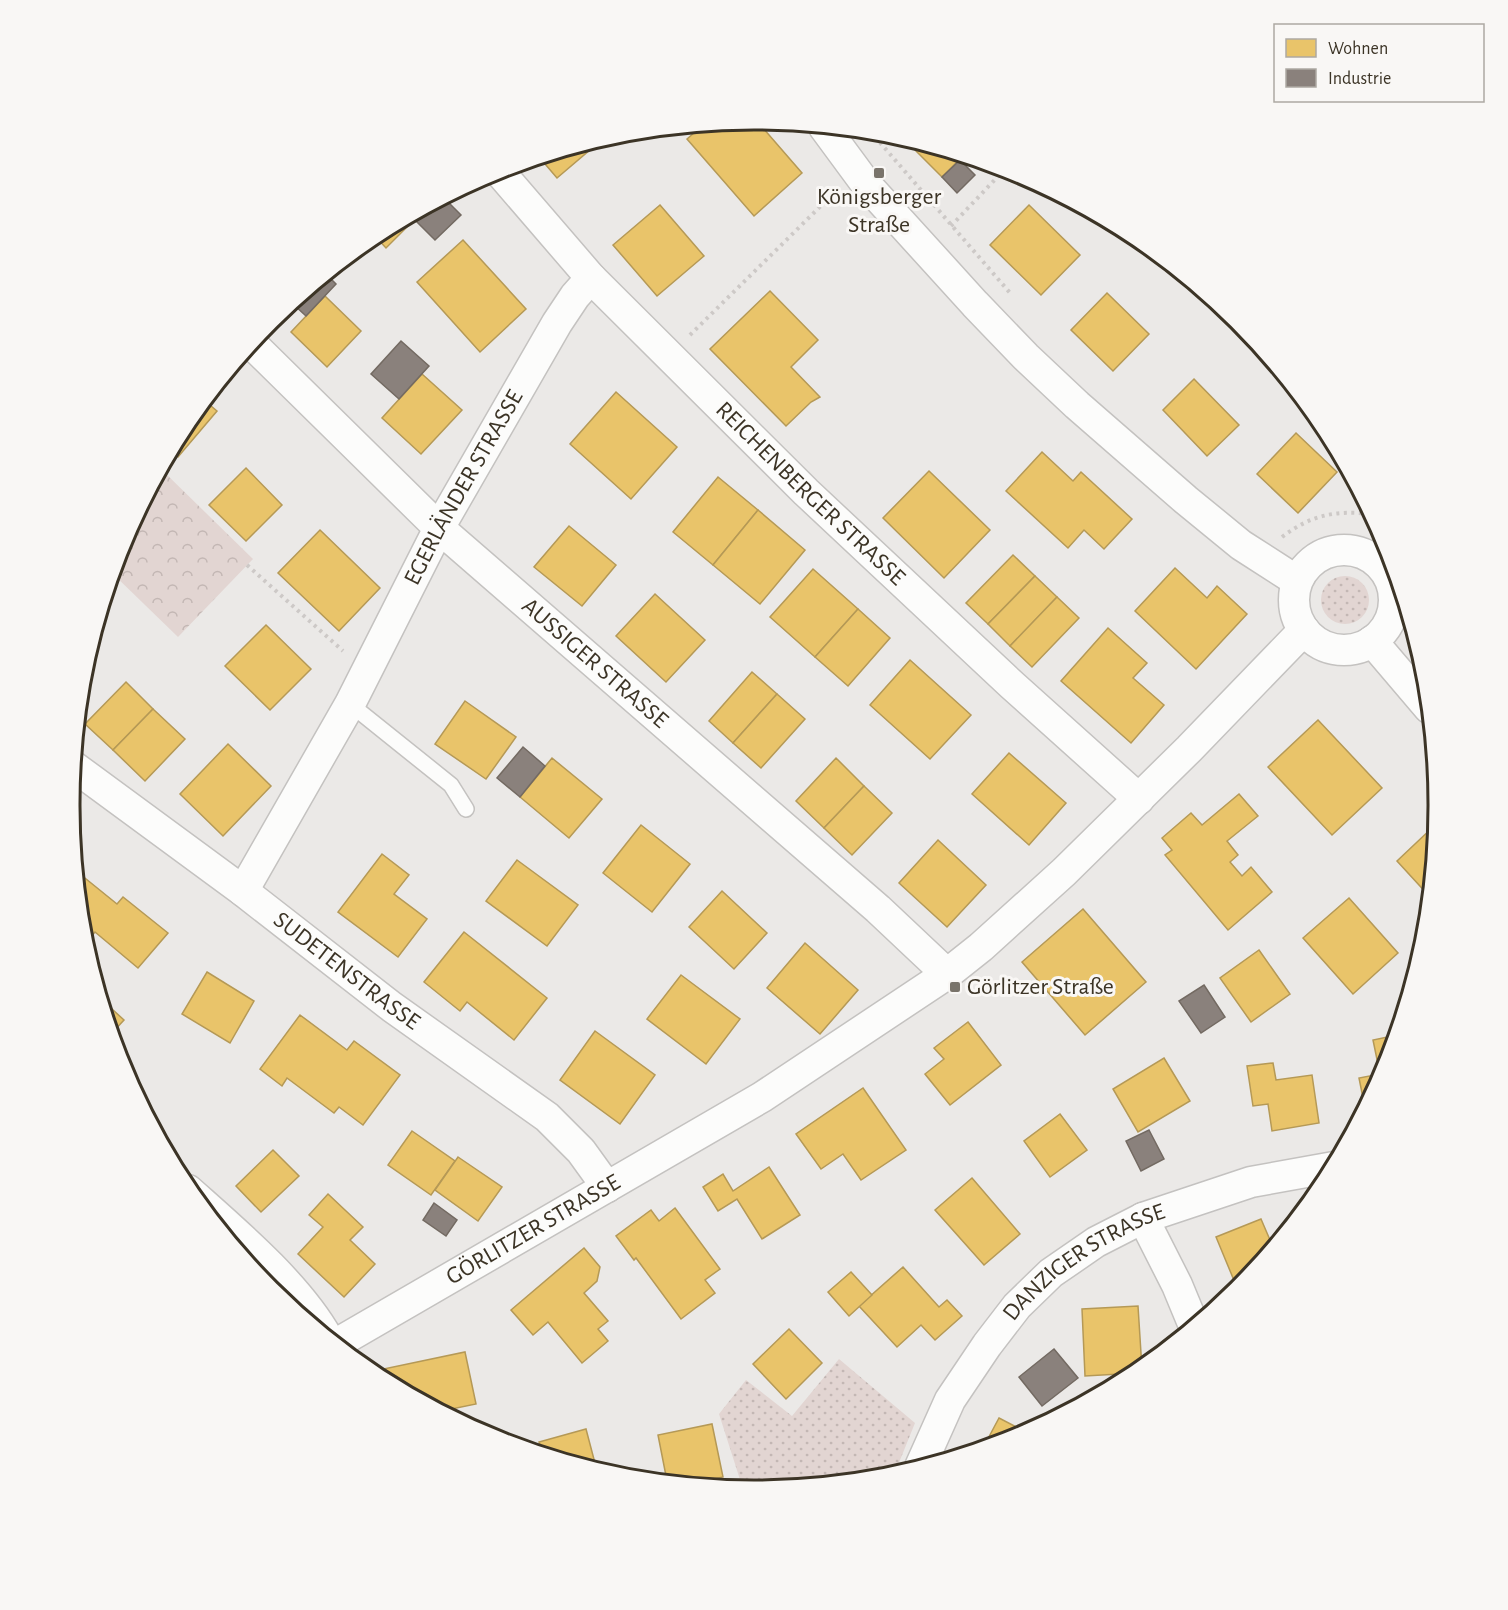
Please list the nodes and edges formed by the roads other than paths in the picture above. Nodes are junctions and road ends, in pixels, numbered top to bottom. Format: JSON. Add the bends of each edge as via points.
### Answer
{"nodes":[{"id":1,"x":830,"y":135,"type":"edge"},
{"id":2,"x":505,"y":178,"type":"edge"},
{"id":3,"x":591,"y":278,"type":"junction"},
{"id":4,"x":257,"y":349,"type":"edge"},
{"id":5,"x":439,"y":528,"type":"junction"},
{"id":6,"x":1384,"y":564,"type":"edge"},
{"id":7,"x":1297,"y":581,"type":"junction"},
{"id":8,"x":1391,"y":584,"type":"edge"},
{"id":9,"x":1400,"y":614,"type":"edge"},
{"id":10,"x":1304,"y":630,"type":"junction"},
{"id":11,"x":1372,"y":641,"type":"junction"},
{"id":12,"x":1420,"y":696,"type":"edge"},
{"id":13,"x":350,"y":704,"type":"junction"},
{"id":14,"x":81,"y":772,"type":"edge"},
{"id":15,"x":1138,"y":799,"type":"junction"},
{"id":16,"x":466,"y":809,"type":"dead end"},
{"id":17,"x":243,"y":891,"type":"junction"},
{"id":18,"x":946,"y":974,"type":"junction"},
{"id":19,"x":1322,"y":1169,"type":"edge"},
{"id":20,"x":607,"y":1187,"type":"junction"},
{"id":21,"x":1143,"y":1218,"type":"junction"},
{"id":22,"x":230,"y":1229,"type":"edge"},
{"id":23,"x":310,"y":1313,"type":"edge"},
{"id":24,"x":1191,"y":1319,"type":"edge"},
{"id":25,"x":343,"y":1340,"type":"edge"},
{"id":26,"x":924,"y":1458,"type":"edge"}],
"edges":[{"from":1,"to":7,"type":"street","via":[[856,171],[1026,357],[1186,500],[1241,545]]},
{"from":2,"to":3,"type":"street","name":"REICHENBERGER STRASSE"},
{"from":3,"to":5,"type":"street","name":"EGERLÄNDER STRASSE","via":[[557,323]]},
{"from":3,"to":15,"type":"street","name":"REICHENBERGER STRASSE","via":[[806,492]]},
{"from":4,"to":5,"type":"street","name":"AUSSIGER STRASSE"},
{"from":5,"to":13,"type":"street","name":"EGERLÄNDER STRASSE"},
{"from":5,"to":18,"type":"street","name":"AUSSIGER STRASSE","via":[[878,909]]},
{"from":6,"to":7,"type":"street","via":[[1345,549],[1334,551],[1313,560]]},
{"from":7,"to":10,"type":"street","via":[[1294,609]]},
{"from":8,"to":9,"type":"street"},
{"from":9,"to":11,"type":"street"},
{"from":10,"to":11,"type":"street","via":[[1328,647],[1343,650]]},
{"from":10,"to":15,"type":"street","name":"GÖRLITZER STRASSE"},
{"from":11,"to":12,"type":"street"},
{"from":13,"to":16,"type":"lane","via":[[451,785]]},
{"from":13,"to":17,"type":"street","name":"EGERLÄNDER STRASSE"},
{"from":14,"to":17,"type":"street","name":"SUDETENSTRASSE"},
{"from":15,"to":18,"type":"street","name":"GÖRLITZER STRASSE","via":[[1056,879]]},
{"from":17,"to":20,"type":"street","name":"SUDETENSTRASSE","via":[[392,1007],[547,1117],[581,1151]]},
{"from":18,"to":20,"type":"street","name":"GÖRLITZER STRASSE","via":[[762,1097]]},
{"from":19,"to":21,"type":"street","name":"DANZIGER STRASSE","via":[[1251,1182]]},
{"from":20,"to":25,"type":"street","name":"GÖRLITZER STRASSE"},
{"from":21,"to":24,"type":"street"},
{"from":21,"to":26,"type":"street","name":"DANZIGER STRASSE","via":[[1096,1242],[1051,1273],[1017,1306],[950,1400]]},
{"from":22,"to":23,"type":"street"}]}
